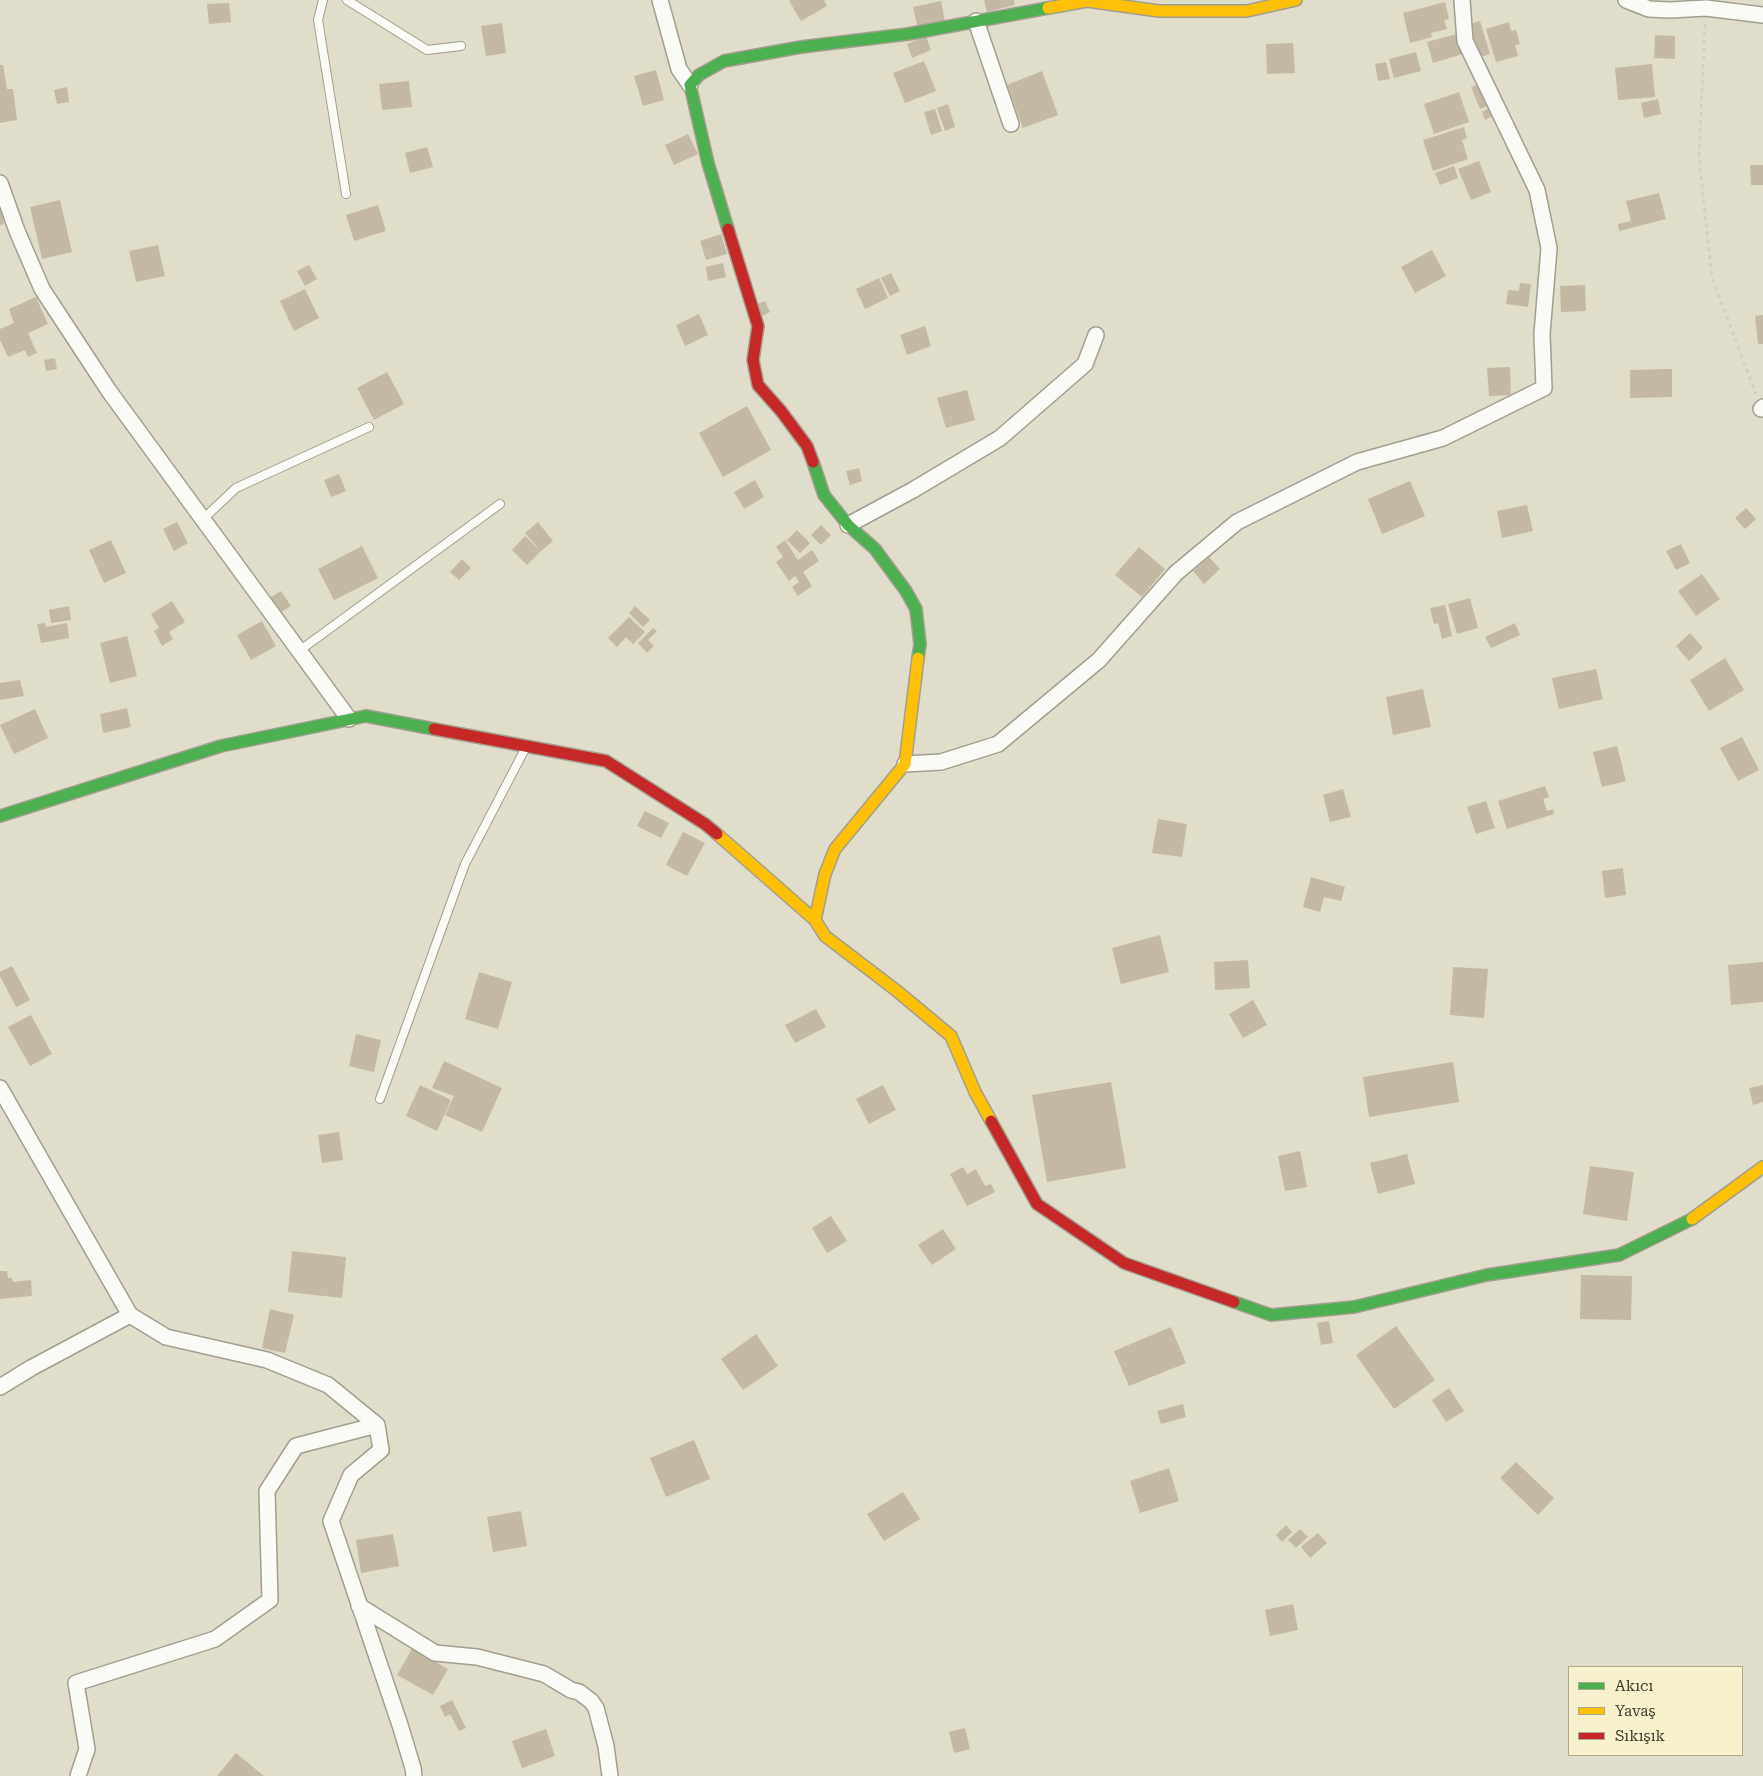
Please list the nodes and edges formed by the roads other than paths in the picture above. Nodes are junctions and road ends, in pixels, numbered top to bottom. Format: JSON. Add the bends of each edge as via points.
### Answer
{"nodes":[{"id":1,"x":324,"y":0,"type":"edge"},
{"id":2,"x":347,"y":0,"type":"edge"},
{"id":3,"x":660,"y":0,"type":"edge"},
{"id":4,"x":1296,"y":0,"type":"edge"},
{"id":5,"x":1462,"y":0,"type":"edge"},
{"id":6,"x":1626,"y":0,"type":"edge"},
{"id":7,"x":1087,"y":1,"type":"edge"},
{"id":8,"x":1763,"y":15,"type":"edge"},
{"id":9,"x":976,"y":21,"type":"junction"},
{"id":10,"x":461,"y":46,"type":"dead end"},
{"id":11,"x":690,"y":85,"type":"junction"},
{"id":12,"x":1011,"y":124,"type":"dead end"},
{"id":13,"x":0,"y":184,"type":"edge"},
{"id":14,"x":346,"y":194,"type":"dead end"},
{"id":15,"x":1096,"y":335,"type":"dead end"},
{"id":16,"x":369,"y":427,"type":"dead end"},
{"id":17,"x":500,"y":504,"type":"dead end"},
{"id":18,"x":202,"y":520,"type":"junction"},
{"id":19,"x":848,"y":525,"type":"junction"},
{"id":20,"x":299,"y":651,"type":"junction"},
{"id":21,"x":349,"y":719,"type":"junction"},
{"id":22,"x":527,"y":745,"type":"junction"},
{"id":23,"x":905,"y":764,"type":"junction"},
{"id":24,"x":0,"y":816,"type":"edge"},
{"id":25,"x":815,"y":920,"type":"junction"},
{"id":26,"x":0,"y":1088,"type":"edge"},
{"id":27,"x":380,"y":1100,"type":"dead end"},
{"id":28,"x":1763,"y":1167,"type":"edge"},
{"id":29,"x":130,"y":1314,"type":"junction"},
{"id":30,"x":0,"y":1387,"type":"edge"},
{"id":31,"x":377,"y":1425,"type":"junction"},
{"id":32,"x":359,"y":1606,"type":"junction"},
{"id":33,"x":78,"y":1776,"type":"edge"},
{"id":34,"x":414,"y":1776,"type":"edge"},
{"id":35,"x":610,"y":1776,"type":"edge"}],
"edges":[{"from":1,"to":14,"type":"lane","via":[[318,20]]},
{"from":2,"to":10,"type":"lane","via":[[427,50]]},
{"from":3,"to":11,"type":"street","via":[[679,69]]},
{"from":4,"to":7,"type":"street","via":[[1247,11],[1159,11]]},
{"from":5,"to":23,"type":"street","via":[[1465,41],[1537,190],[1549,248],[1542,334],[1544,388],[1443,438],[1357,462],[1237,522],[1176,573],[1099,660],[998,744],[941,762]]},
{"from":6,"to":8,"type":"street","via":[[1650,9],[1706,8]]},
{"from":7,"to":9,"type":"street"},
{"from":9,"to":11,"type":"street","via":[[724,61]]},
{"from":9,"to":12,"type":"street"},
{"from":11,"to":19,"type":"street","via":[[708,163],[758,326],[753,360],[758,385],[807,446],[824,495]]},
{"from":13,"to":18,"type":"street","via":[[42,289],[109,392]]},
{"from":15,"to":19,"type":"street","via":[[1085,364],[1000,438]]},
{"from":16,"to":18,"type":"lane","via":[[236,488]]},
{"from":17,"to":20,"type":"lane"},
{"from":18,"to":20,"type":"street"},
{"from":19,"to":23,"type":"street","via":[[875,550],[916,609],[920,644]]},
{"from":20,"to":21,"type":"street"},
{"from":21,"to":22,"type":"street","via":[[366,716]]},
{"from":21,"to":24,"type":"street","via":[[220,746]]},
{"from":22,"to":25,"type":"street","via":[[606,761],[704,824]]},
{"from":22,"to":27,"type":"lane","via":[[465,864]]},
{"from":23,"to":25,"type":"street","via":[[835,849],[825,874]]},
{"from":25,"to":28,"type":"street","via":[[825,936],[951,1036],[975,1092],[1037,1204],[1124,1263],[1271,1315],[1354,1307],[1486,1275],[1619,1255],[1691,1220]]},
{"from":26,"to":29,"type":"street"},
{"from":29,"to":30,"type":"street"},
{"from":29,"to":31,"type":"street","via":[[166,1337],[267,1360],[328,1385]]},
{"from":31,"to":32,"type":"street","via":[[381,1450],[351,1475],[331,1520]]},
{"from":31,"to":33,"type":"street","via":[[296,1446],[267,1491],[270,1600],[215,1639],[76,1683],[87,1749]]},
{"from":32,"to":34,"type":"street"},
{"from":32,"to":35,"type":"street","via":[[435,1653],[477,1657],[544,1674],[579,1692],[596,1708]]}]}
